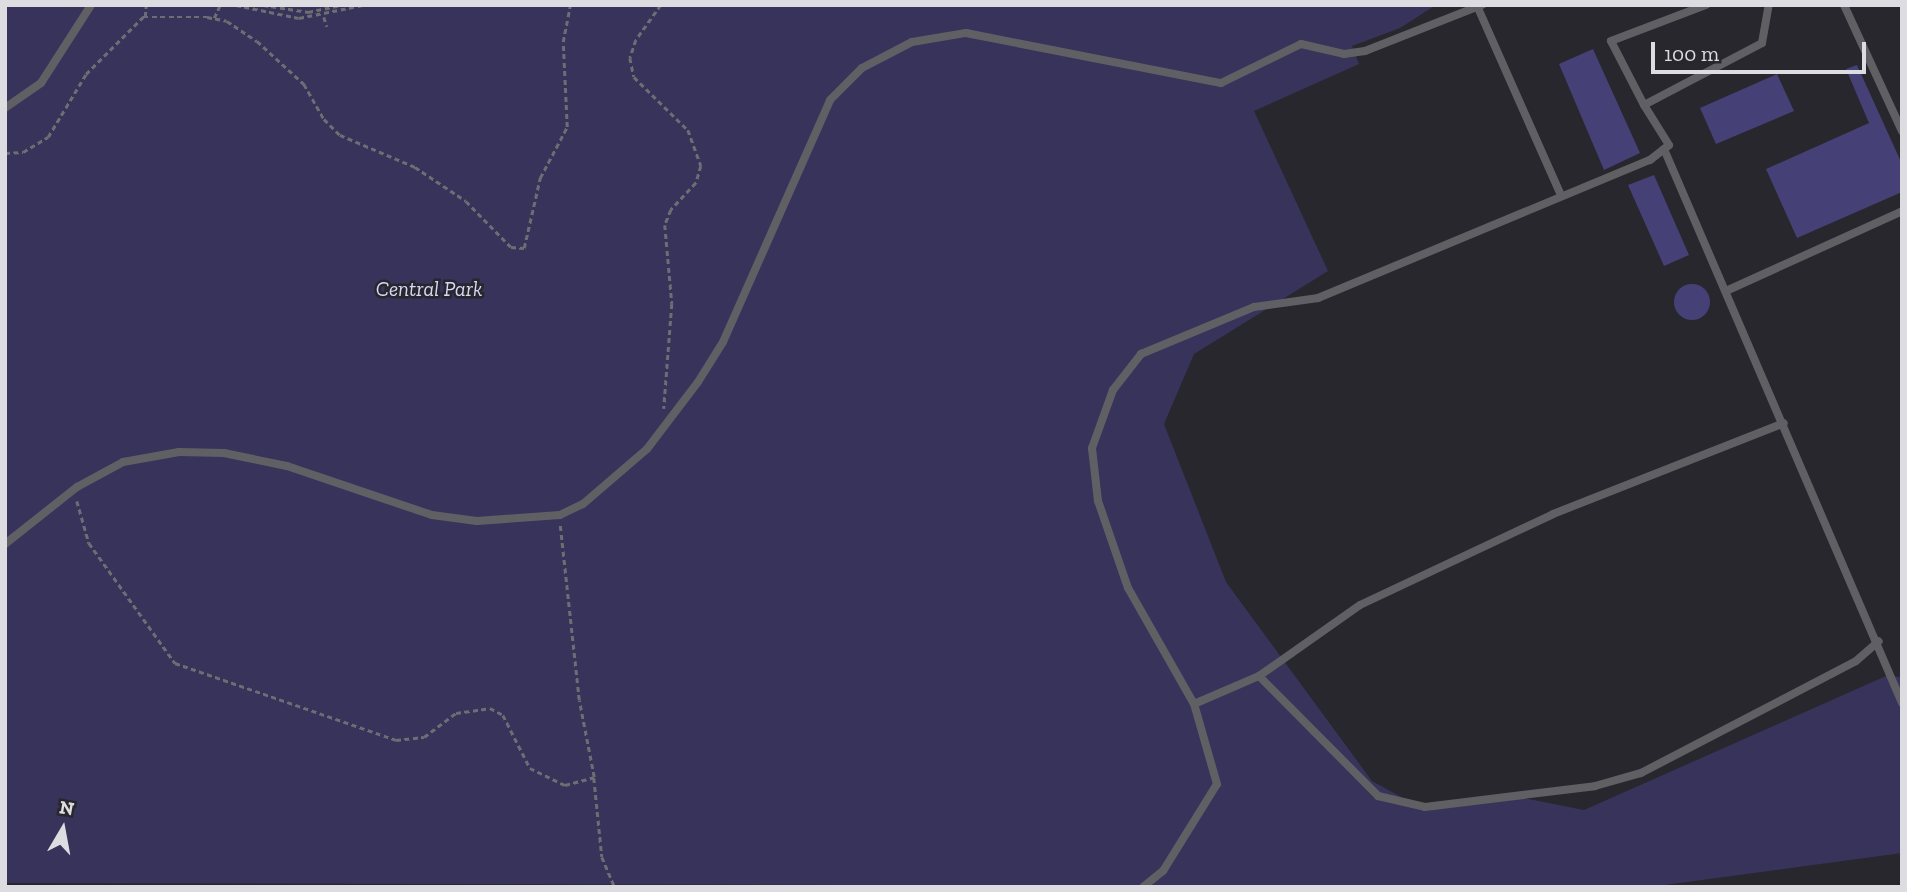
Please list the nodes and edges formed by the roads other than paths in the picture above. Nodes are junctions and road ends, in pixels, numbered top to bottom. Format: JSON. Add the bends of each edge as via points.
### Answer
{"nodes":[{"id":1,"x":91,"y":5,"type":"edge"},
{"id":2,"x":1706,"y":5,"type":"edge"},
{"id":3,"x":1769,"y":5,"type":"edge"},
{"id":4,"x":1844,"y":5,"type":"edge"},
{"id":5,"x":1480,"y":7,"type":"edge"},
{"id":6,"x":1644,"y":105,"type":"junction"},
{"id":7,"x":5,"y":108,"type":"edge"},
{"id":8,"x":1902,"y":131,"type":"edge"},
{"id":9,"x":1664,"y":149,"type":"junction"},
{"id":10,"x":1561,"y":195,"type":"junction"},
{"id":11,"x":1902,"y":211,"type":"edge"},
{"id":12,"x":1726,"y":291,"type":"junction"},
{"id":13,"x":1784,"y":423,"type":"junction"},
{"id":14,"x":5,"y":544,"type":"edge"},
{"id":15,"x":1879,"y":640,"type":"junction"},
{"id":16,"x":1259,"y":676,"type":"junction"},
{"id":17,"x":1902,"y":703,"type":"edge"},
{"id":18,"x":1194,"y":704,"type":"junction"},
{"id":19,"x":1143,"y":887,"type":"edge"}],
"edges":[{"from":1,"to":7,"type":"lane","via":[[41,83]]},
{"from":2,"to":6,"type":"lane","via":[[1611,41]]},
{"from":3,"to":6,"type":"lane","via":[[1762,44]]},
{"from":4,"to":8,"type":"lane"},
{"from":5,"to":10,"type":"lane"},
{"from":5,"to":14,"type":"lane","via":[[1365,51],[1344,54],[1301,44],[1220,83],[966,33],[902,47],[862,68],[830,100],[723,342],[647,449],[583,504],[560,515],[477,521],[432,515],[352,484],[224,453],[179,452],[123,462],[77,487]]},
{"from":6,"to":9,"type":"lane","via":[[1669,145]]},
{"from":9,"to":10,"type":"lane","via":[[1650,160]]},
{"from":9,"to":12,"type":"lane"},
{"from":10,"to":18,"type":"lane","via":[[1318,298],[1254,307],[1141,354],[1113,390],[1092,448],[1098,501],[1128,588]]},
{"from":11,"to":12,"type":"lane"},
{"from":12,"to":13,"type":"lane"},
{"from":13,"to":15,"type":"lane"},
{"from":13,"to":16,"type":"lane","via":[[1553,514],[1360,606]]},
{"from":15,"to":16,"type":"lane","via":[[1856,661],[1641,773],[1595,786],[1425,807],[1378,796]]},
{"from":15,"to":17,"type":"lane"},
{"from":16,"to":18,"type":"lane"},
{"from":18,"to":19,"type":"lane","via":[[1217,784],[1163,871]]}]}
